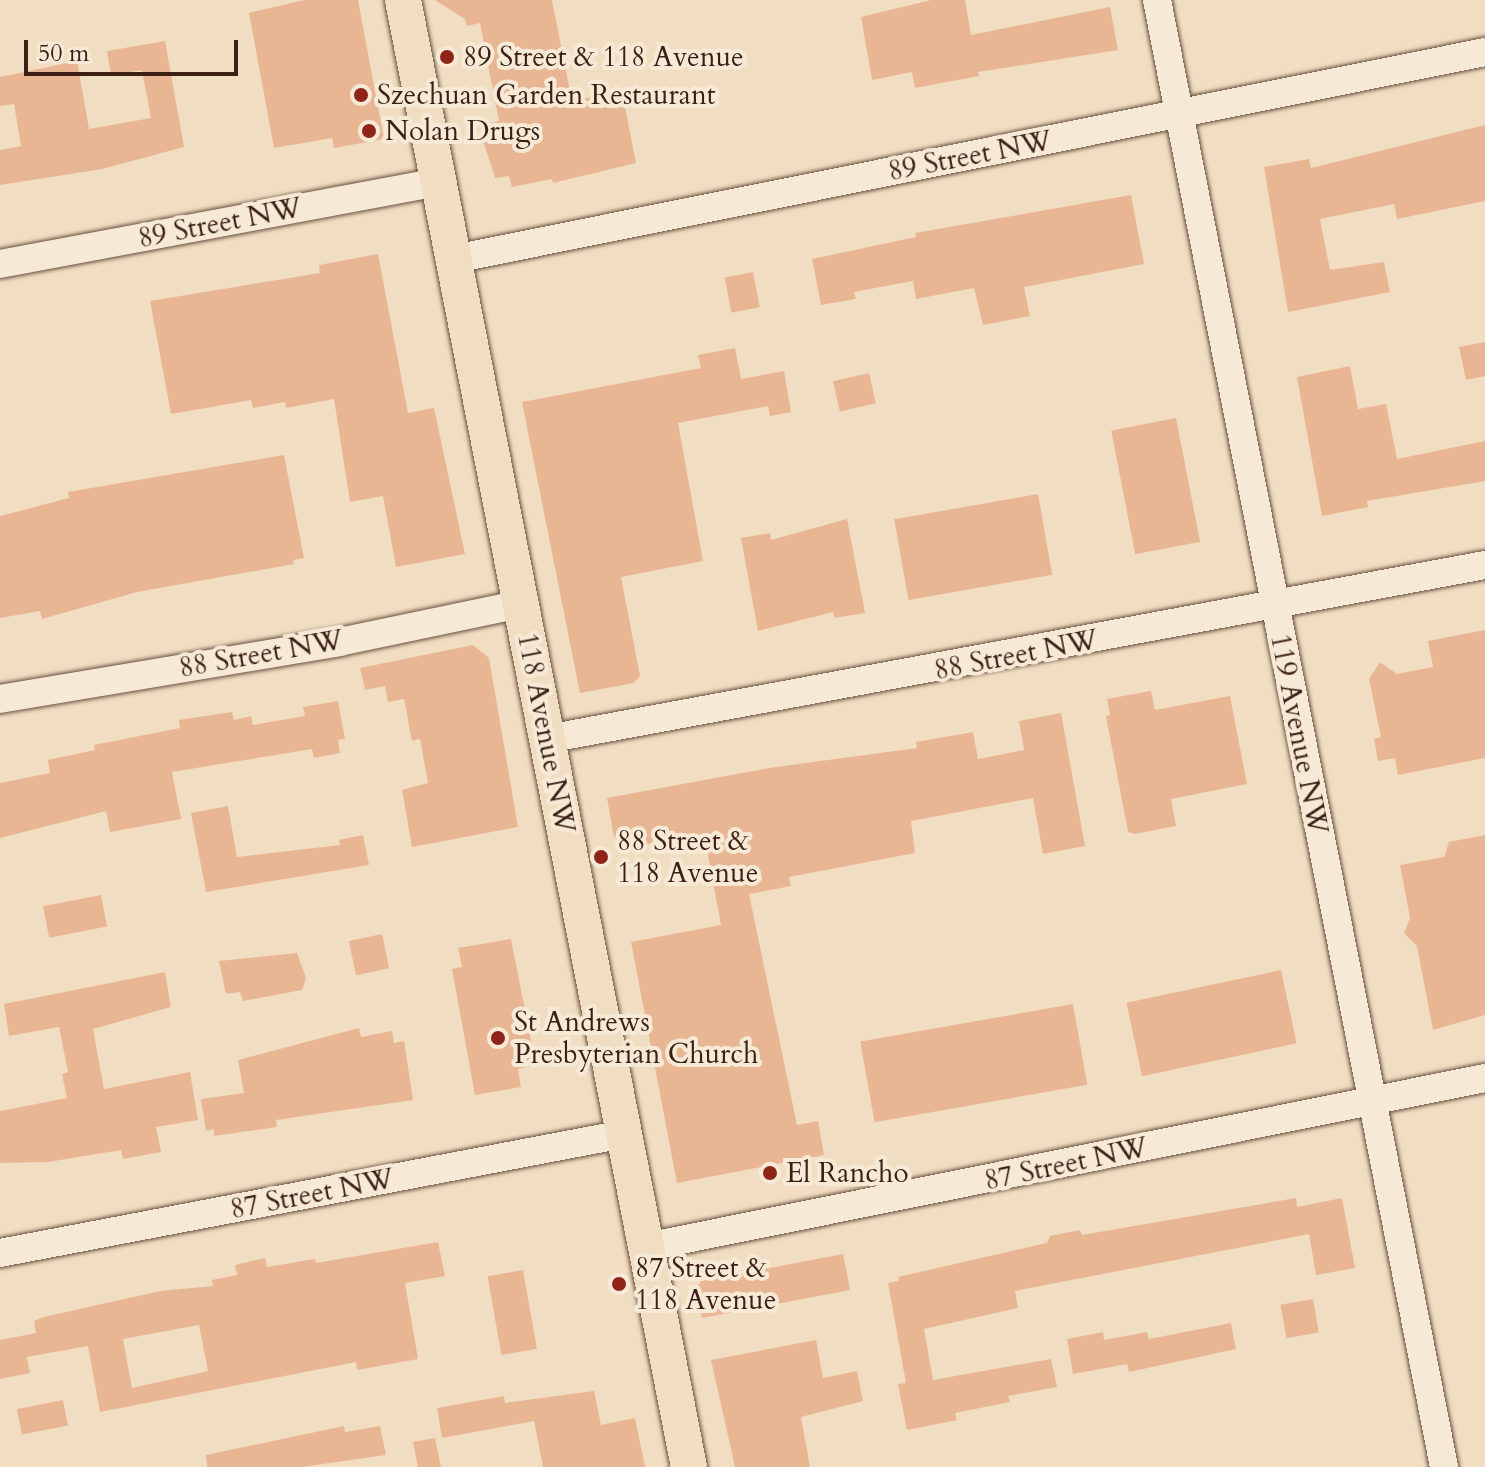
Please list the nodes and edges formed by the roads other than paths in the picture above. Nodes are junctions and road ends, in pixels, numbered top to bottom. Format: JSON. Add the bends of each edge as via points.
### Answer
{"nodes":[{"id":1,"x":403,"y":0,"type":"edge"},
{"id":2,"x":1157,"y":0,"type":"edge"},
{"id":3,"x":1485,"y":52,"type":"edge"},
{"id":4,"x":1179,"y":113,"type":"junction"},
{"id":5,"x":439,"y":182,"type":"junction"},
{"id":6,"x":454,"y":259,"type":"junction"},
{"id":7,"x":0,"y":264,"type":"edge"},
{"id":8,"x":1485,"y":565,"type":"edge"},
{"id":9,"x":521,"y":604,"type":"junction"},
{"id":10,"x":1275,"y":607,"type":"junction"},
{"id":11,"x":0,"y":699,"type":"edge"},
{"id":12,"x":547,"y":739,"type":"junction"},
{"id":13,"x":1485,"y":1078,"type":"edge"},
{"id":14,"x":1372,"y":1100,"type":"junction"},
{"id":15,"x":624,"y":1134,"type":"junction"},
{"id":16,"x":646,"y":1247,"type":"junction"},
{"id":17,"x":0,"y":1253,"type":"edge"},
{"id":18,"x":689,"y":1467,"type":"edge"},
{"id":19,"x":1444,"y":1467,"type":"edge"}],
"edges":[{"from":1,"to":5,"type":"main road","name":"118 Avenue NW"},
{"from":2,"to":4,"type":"street","name":"119 Avenue NW"},
{"from":3,"to":4,"type":"street","name":"89 Street NW"},
{"from":4,"to":6,"type":"street","name":"89 Street NW"},
{"from":4,"to":10,"type":"street","name":"119 Avenue NW"},
{"from":5,"to":6,"type":"main road","name":"118 Avenue NW"},
{"from":5,"to":7,"type":"street","name":"89 Street NW"},
{"from":6,"to":9,"type":"main road","name":"118 Avenue NW"},
{"from":8,"to":10,"type":"street","name":"88 Street NW"},
{"from":9,"to":11,"type":"street","name":"88 Street NW","via":[[339,642]]},
{"from":9,"to":12,"type":"main road","name":"118 Avenue NW"},
{"from":10,"to":12,"type":"street","name":"88 Street NW"},
{"from":10,"to":14,"type":"street","name":"119 Avenue NW"},
{"from":12,"to":15,"type":"main road","name":"118 Avenue NW"},
{"from":13,"to":14,"type":"street","name":"87 Street NW"},
{"from":14,"to":16,"type":"street","name":"87 Street NW"},
{"from":14,"to":19,"type":"street","name":"119 Avenue NW"},
{"from":15,"to":16,"type":"main road","name":"118 Avenue NW"},
{"from":15,"to":17,"type":"street","name":"87 Street NW"},
{"from":16,"to":18,"type":"main road","name":"118 Avenue NW"}]}
